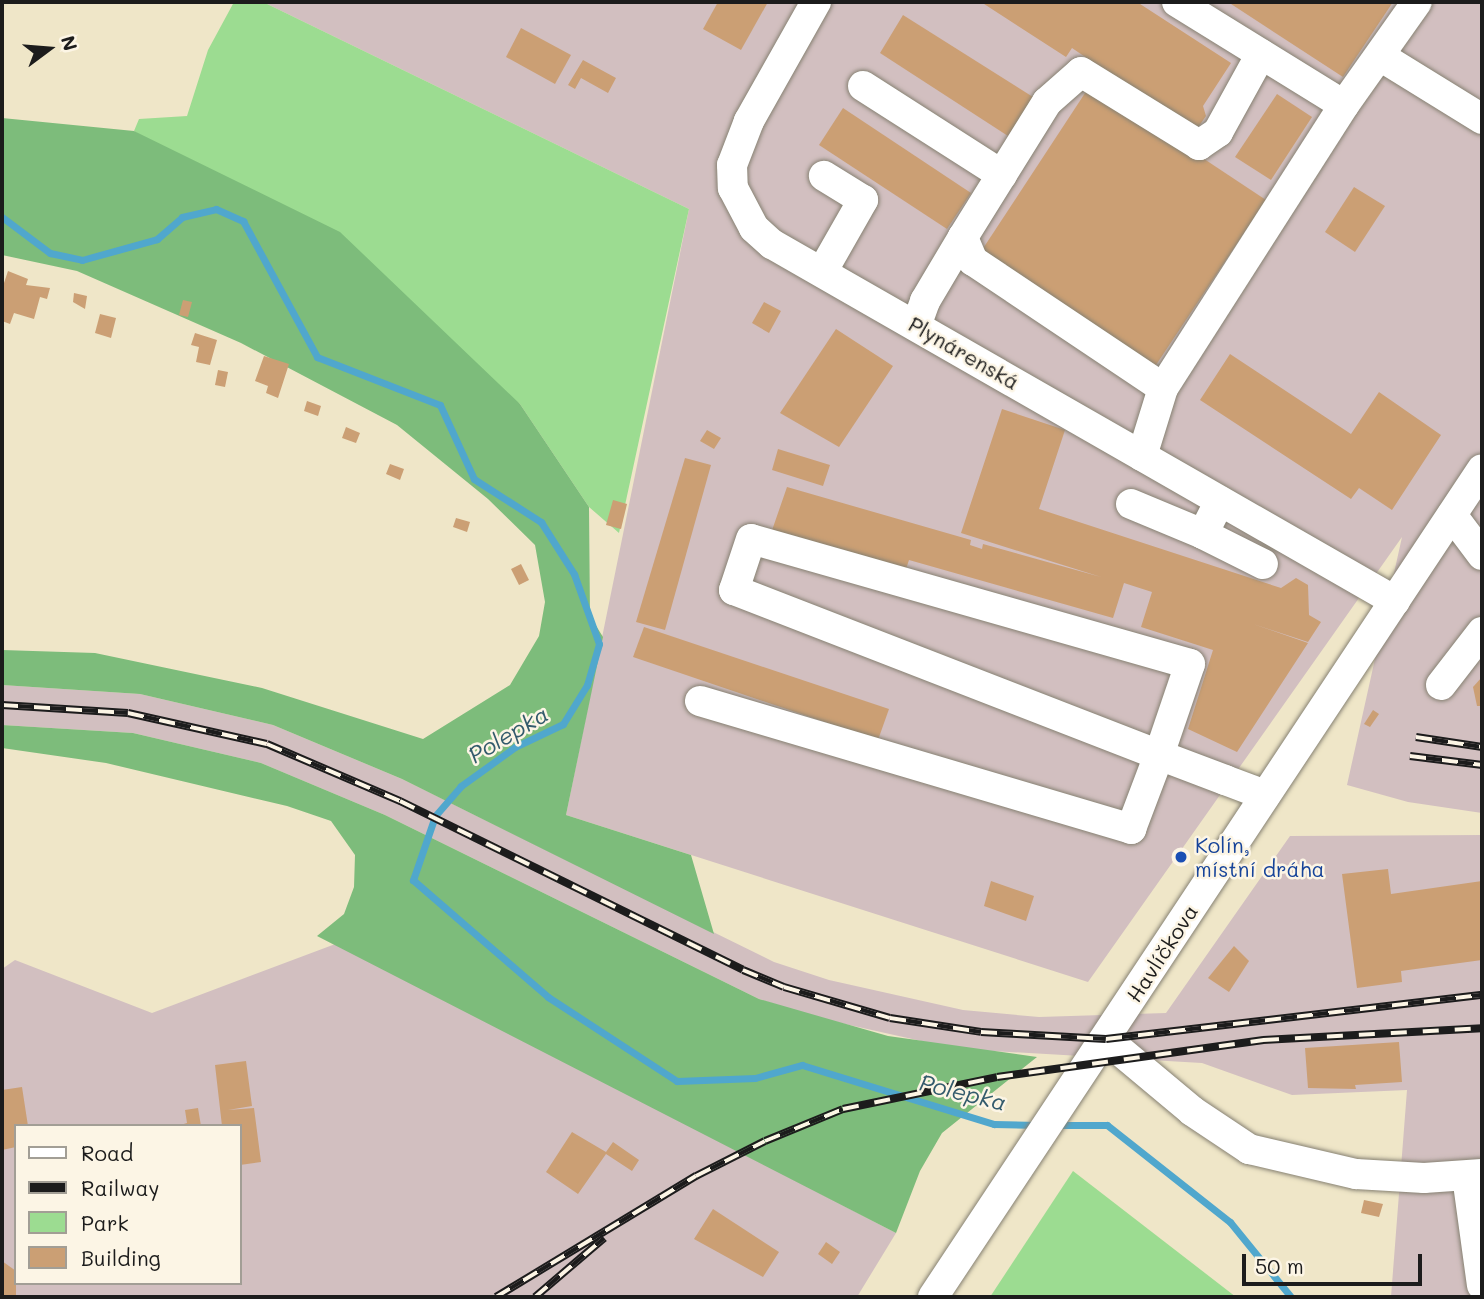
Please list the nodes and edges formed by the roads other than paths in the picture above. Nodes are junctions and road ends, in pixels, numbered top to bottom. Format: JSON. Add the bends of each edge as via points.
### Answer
{"nodes":[{"id":1,"x":816,"y":2,"type":"edge"},
{"id":2,"x":1177,"y":2,"type":"edge"},
{"id":3,"x":1417,"y":2,"type":"edge"},
{"id":4,"x":1261,"y":54,"type":"junction"},
{"id":5,"x":1380,"y":57,"type":"junction"},
{"id":6,"x":863,"y":86,"type":"dead end"},
{"id":7,"x":1343,"y":105,"type":"junction"},
{"id":8,"x":1482,"y":120,"type":"edge"},
{"id":9,"x":1002,"y":175,"type":"junction"},
{"id":10,"x":824,"y":176,"type":"dead end"},
{"id":11,"x":963,"y":237,"type":"junction"},
{"id":12,"x":822,"y":272,"type":"junction"},
{"id":13,"x":924,"y":305,"type":"junction"},
{"id":14,"x":1163,"y":388,"type":"junction"},
{"id":15,"x":1148,"y":438,"type":"junction"},
{"id":16,"x":1482,"y":469,"type":"edge"},
{"id":17,"x":1220,"y":501,"type":"junction"},
{"id":18,"x":1131,"y":504,"type":"dead end"},
{"id":19,"x":1452,"y":515,"type":"junction"},
{"id":20,"x":1482,"y":517,"type":"edge"},
{"id":21,"x":1203,"y":534,"type":"junction"},
{"id":22,"x":1482,"y":555,"type":"edge"},
{"id":23,"x":1263,"y":564,"type":"dead end"},
{"id":24,"x":1395,"y":601,"type":"junction"},
{"id":25,"x":1482,"y":632,"type":"edge"},
{"id":26,"x":1441,"y":685,"type":"dead end"},
{"id":27,"x":700,"y":701,"type":"dead end"},
{"id":28,"x":1159,"y":755,"type":"junction"},
{"id":29,"x":1265,"y":795,"type":"junction"},
{"id":30,"x":1106,"y":1039,"type":"junction"},
{"id":31,"x":1475,"y":1175,"type":"edge"},
{"id":32,"x":1482,"y":1285,"type":"edge"},
{"id":33,"x":933,"y":1297,"type":"edge"}],
"edges":[{"from":1,"to":12,"type":"street","name":"Plynárenská","via":[[749,121],[732,165],[733,188],[754,228]]},
{"from":2,"to":4,"type":"street"},
{"from":3,"to":5,"type":"street"},
{"from":4,"to":7,"type":"street"},
{"from":4,"to":9,"type":"street","via":[[1218,132],[1199,145],[1081,72],[1047,102]]},
{"from":5,"to":7,"type":"street"},
{"from":5,"to":8,"type":"street"},
{"from":6,"to":9,"type":"street"},
{"from":7,"to":14,"type":"street"},
{"from":9,"to":11,"type":"street"},
{"from":10,"to":12,"type":"street","via":[[863,200]]},
{"from":11,"to":13,"type":"street"},
{"from":11,"to":14,"type":"street","via":[[973,261]]},
{"from":12,"to":13,"type":"street","name":"Plynárenská"},
{"from":13,"to":15,"type":"street","name":"Plynárenská"},
{"from":14,"to":15,"type":"street"},
{"from":15,"to":17,"type":"street","name":"Plynárenská"},
{"from":16,"to":19,"type":"street","name":"Havlíčkova"},
{"from":17,"to":21,"type":"street"},
{"from":17,"to":24,"type":"street","name":"Plynárenská"},
{"from":18,"to":21,"type":"street"},
{"from":19,"to":20,"type":"street"},
{"from":19,"to":22,"type":"street"},
{"from":19,"to":24,"type":"street","name":"Havlíčkova"},
{"from":21,"to":23,"type":"street"},
{"from":24,"to":29,"type":"street","name":"Havlíčkova"},
{"from":25,"to":26,"type":"street"},
{"from":27,"to":28,"type":"street","via":[[1131,829]]},
{"from":28,"to":28,"type":"street","via":[[1190,664],[751,539],[734,590]]},
{"from":28,"to":29,"type":"street"},
{"from":29,"to":30,"type":"street","name":"Havlíčkova"},
{"from":30,"to":31,"type":"street","via":[[1192,1111],[1249,1149],[1356,1174]]},
{"from":30,"to":33,"type":"street","name":"Havlíčkova"},
{"from":31,"to":32,"type":"street"}]}
